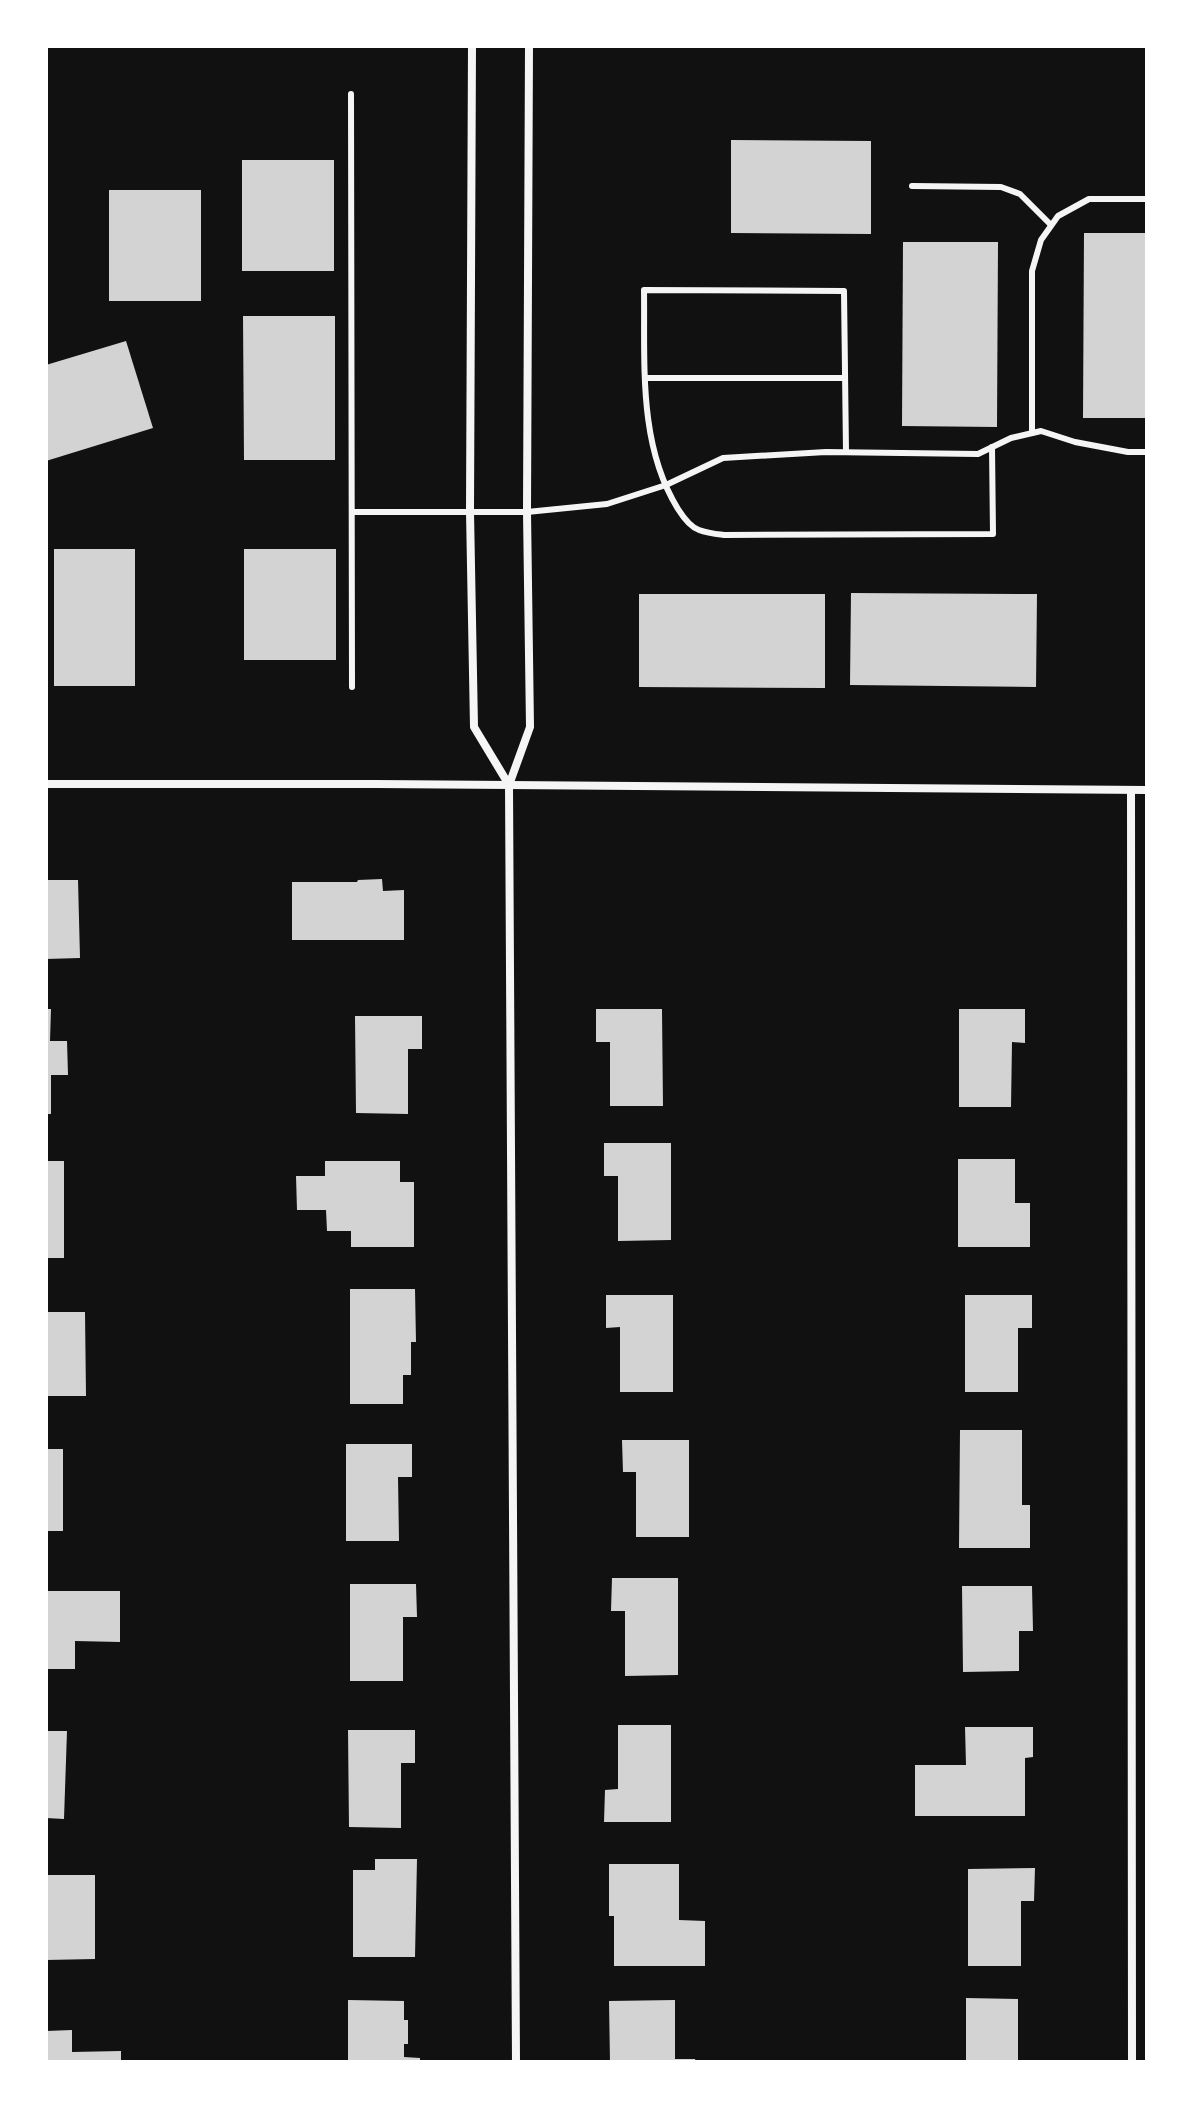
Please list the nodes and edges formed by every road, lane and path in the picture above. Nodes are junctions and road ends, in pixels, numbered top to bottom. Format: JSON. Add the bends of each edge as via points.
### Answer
{"nodes":[{"id":1,"x":472,"y":46,"type":"edge"},
{"id":2,"x":529,"y":46,"type":"edge"},
{"id":3,"x":351,"y":94,"type":"dead end"},
{"id":4,"x":912,"y":186,"type":"dead end"},
{"id":5,"x":1147,"y":199,"type":"edge"},
{"id":6,"x":1051,"y":225,"type":"junction"},
{"id":7,"x":646,"y":378,"type":"junction"},
{"id":8,"x":845,"y":378,"type":"junction"},
{"id":9,"x":1032,"y":433,"type":"junction"},
{"id":10,"x":992,"y":447,"type":"junction"},
{"id":11,"x":846,"y":452,"type":"junction"},
{"id":12,"x":1147,"y":452,"type":"edge"},
{"id":13,"x":666,"y":485,"type":"junction"},
{"id":14,"x":352,"y":512,"type":"junction"},
{"id":15,"x":470,"y":512,"type":"junction"},
{"id":16,"x":527,"y":512,"type":"junction"},
{"id":17,"x":352,"y":687,"type":"dead end"},
{"id":18,"x":46,"y":784,"type":"edge"},
{"id":19,"x":509,"y":785,"type":"junction"},
{"id":20,"x":1147,"y":790,"type":"edge"},
{"id":21,"x":1131,"y":791,"type":"junction"},
{"id":22,"x":516,"y":2062,"type":"edge"},
{"id":23,"x":1132,"y":2062,"type":"edge"}],
"edges":[{"from":1,"to":15,"type":"street"},
{"from":2,"to":16,"type":"street"},
{"from":3,"to":14,"type":"lane"},
{"from":4,"to":6,"type":"lane","via":[[1001,187],[1020,194]]},
{"from":5,"to":6,"type":"lane","via":[[1089,199]]},
{"from":6,"to":9,"type":"lane","via":[[1032,271]]},
{"from":7,"to":8,"type":"lane"},
{"from":7,"to":8,"type":"lane","via":[[644,290],[844,291]]},
{"from":7,"to":13,"type":"lane","via":[[649,425]]},
{"from":8,"to":11,"type":"lane"},
{"from":9,"to":10,"type":"lane"},
{"from":9,"to":12,"type":"lane"},
{"from":10,"to":11,"type":"lane","via":[[978,454]]},
{"from":10,"to":13,"type":"lane","via":[[993,534],[724,535],[698,530],[683,518]]},
{"from":11,"to":13,"type":"lane","via":[[723,458]]},
{"from":13,"to":16,"type":"lane","via":[[607,504]]},
{"from":14,"to":15,"type":"lane"},
{"from":14,"to":17,"type":"lane"},
{"from":15,"to":16,"type":"lane"},
{"from":15,"to":19,"type":"street","via":[[474,727]]},
{"from":16,"to":19,"type":"street","via":[[530,727]]},
{"from":18,"to":19,"type":"street"},
{"from":19,"to":21,"type":"street"},
{"from":19,"to":22,"type":"street"},
{"from":20,"to":21,"type":"street"},
{"from":21,"to":23,"type":"street"}]}
